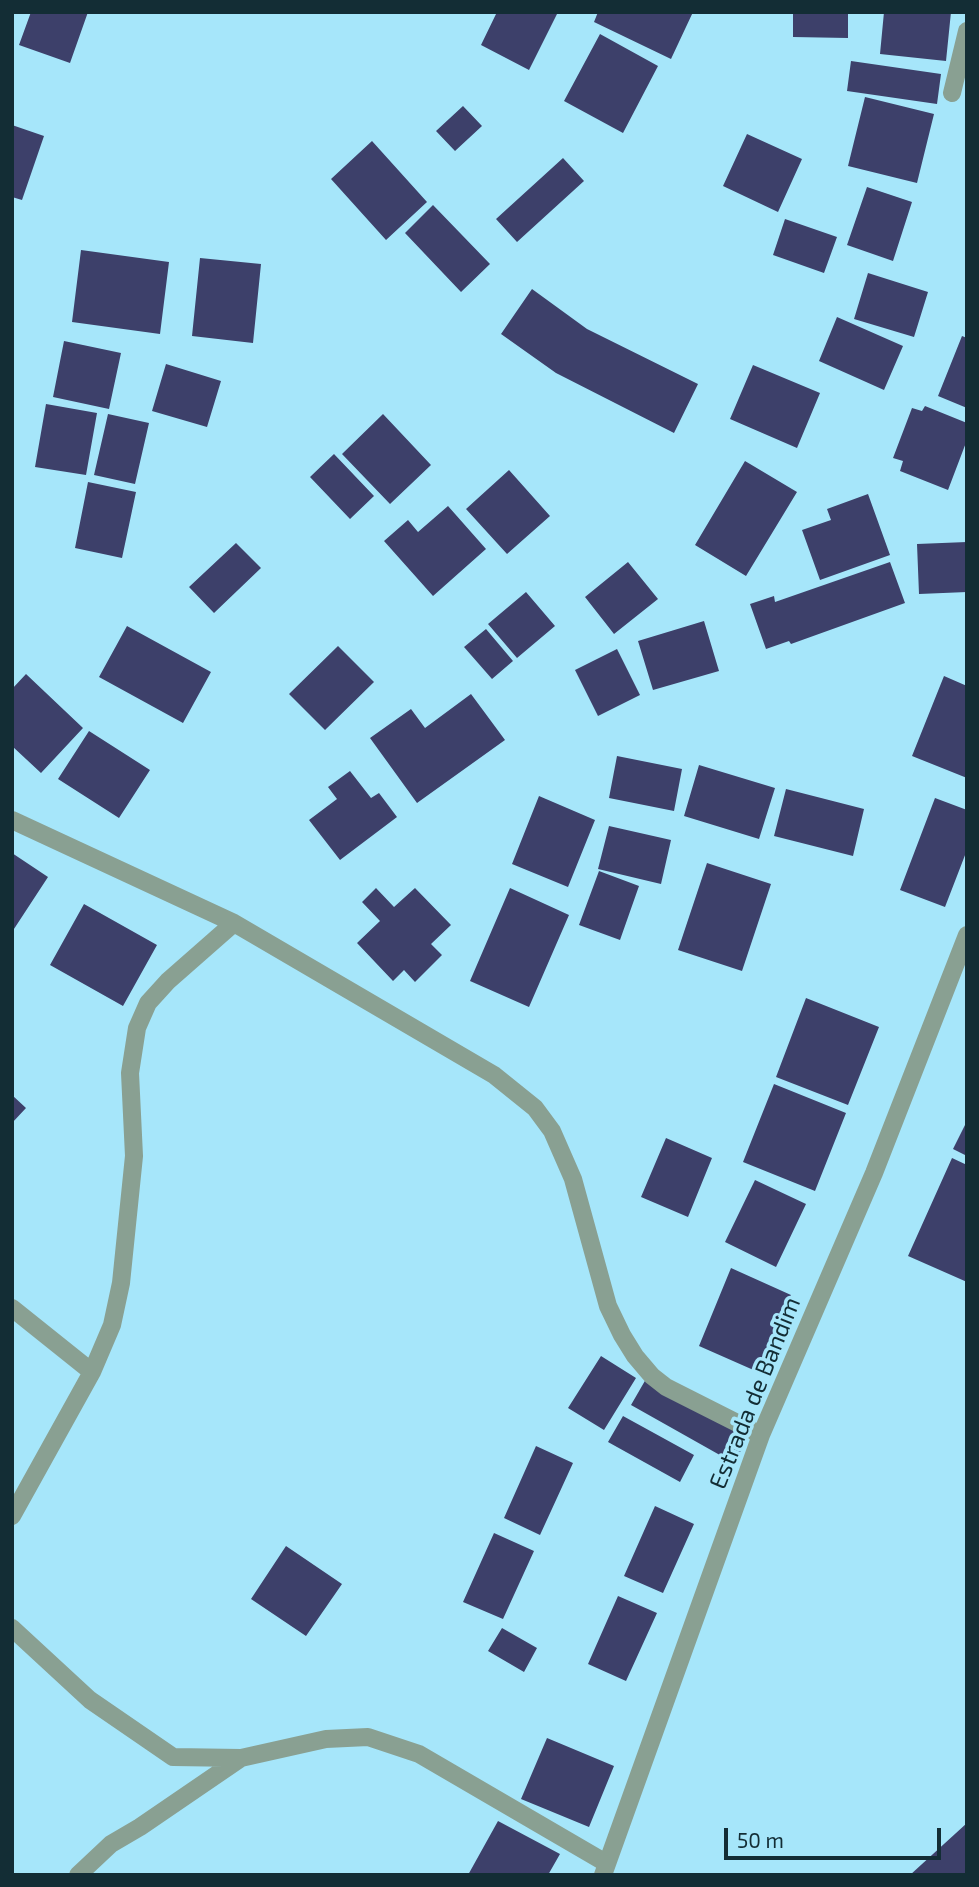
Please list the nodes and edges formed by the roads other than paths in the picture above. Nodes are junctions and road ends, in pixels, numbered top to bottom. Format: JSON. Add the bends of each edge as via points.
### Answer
{"nodes":[{"id":1,"x":967,"y":30,"type":"edge"},
{"id":2,"x":952,"y":93,"type":"dead end"},
{"id":3,"x":12,"y":820,"type":"edge"},
{"id":4,"x":234,"y":923,"type":"junction"},
{"id":5,"x":967,"y":935,"type":"edge"},
{"id":6,"x":12,"y":1308,"type":"edge"},
{"id":7,"x":92,"y":1372,"type":"junction"},
{"id":8,"x":761,"y":1435,"type":"junction"},
{"id":9,"x":12,"y":1516,"type":"edge"},
{"id":10,"x":12,"y":1628,"type":"edge"},
{"id":11,"x":240,"y":1758,"type":"junction"},
{"id":12,"x":604,"y":1869,"type":"edge"},
{"id":13,"x":78,"y":1875,"type":"edge"}],
"edges":[{"from":1,"to":2,"type":"street"},
{"from":3,"to":4,"type":"street"},
{"from":4,"to":7,"type":"street","via":[[168,981],[148,1003],[137,1028],[130,1073],[134,1156],[121,1283],[112,1325]]},
{"from":4,"to":8,"type":"street","via":[[494,1076],[535,1108],[552,1131],[573,1179],[608,1306],[635,1356],[666,1387]]},
{"from":5,"to":8,"type":"street","name":"Estrada de Bandim","via":[[874,1172]]},
{"from":6,"to":7,"type":"street"},
{"from":7,"to":9,"type":"street"},
{"from":8,"to":12,"type":"street","name":"Estrada de Bandim"},
{"from":10,"to":11,"type":"street","via":[[90,1700],[173,1757]]},
{"from":11,"to":12,"type":"street","via":[[326,1739],[368,1737],[418,1754]]},
{"from":11,"to":13,"type":"street","via":[[111,1844]]}]}
